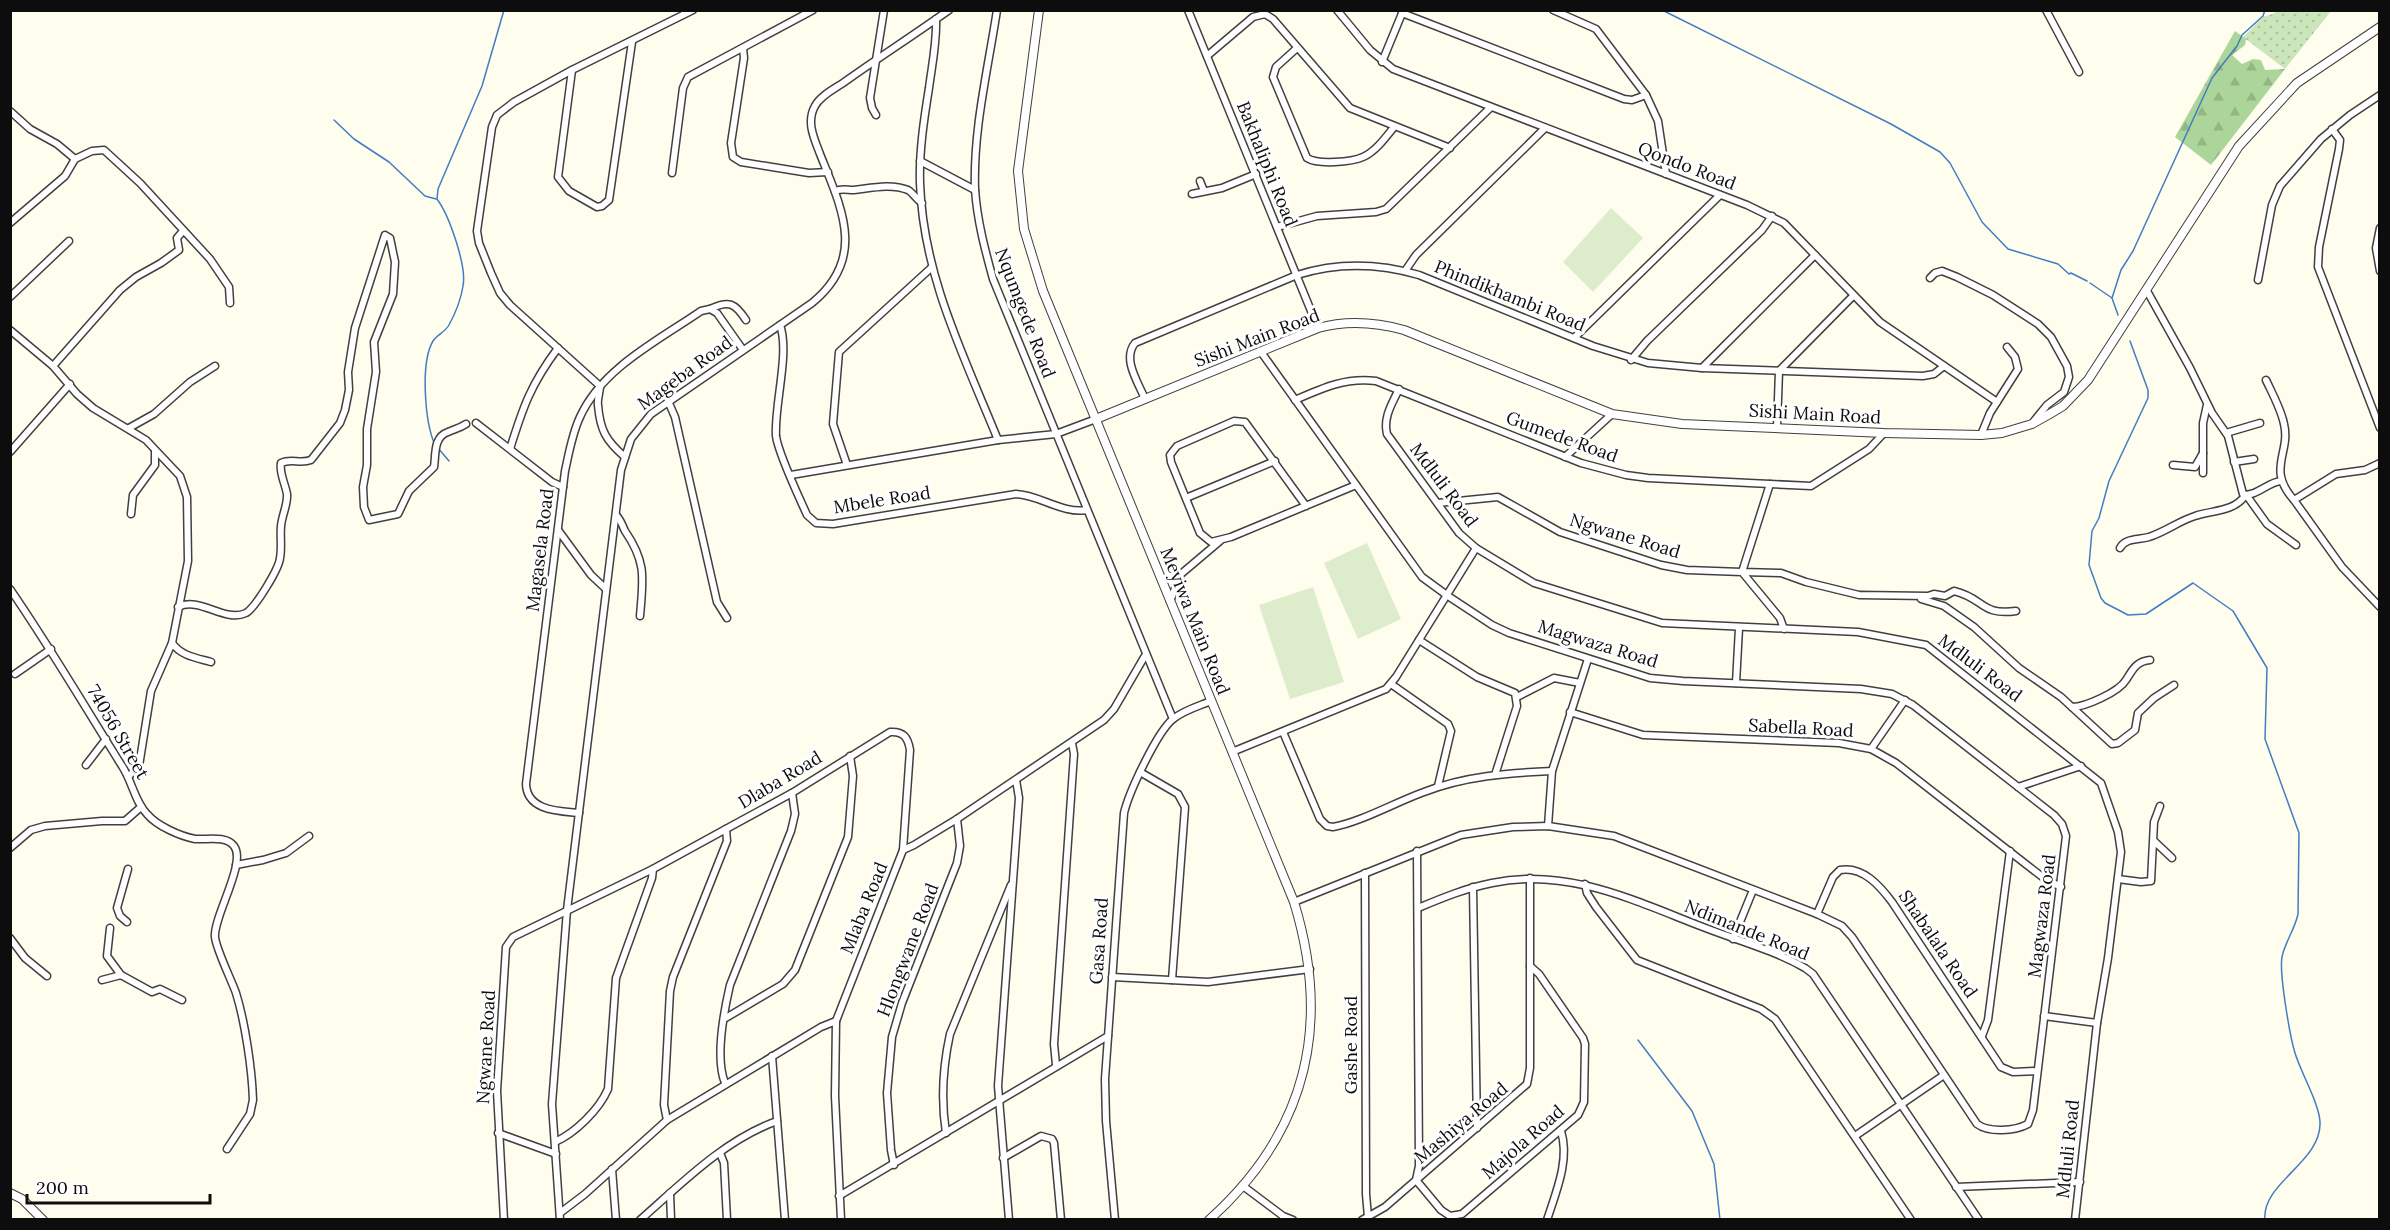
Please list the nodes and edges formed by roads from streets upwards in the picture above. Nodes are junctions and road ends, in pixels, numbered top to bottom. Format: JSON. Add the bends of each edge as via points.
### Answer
{"nodes":[{"id":1,"x":693,"y":10,"type":"edge"},
{"id":2,"x":813,"y":10,"type":"edge"},
{"id":3,"x":884,"y":10,"type":"edge"},
{"id":4,"x":949,"y":10,"type":"edge"},
{"id":5,"x":997,"y":10,"type":"edge"},
{"id":6,"x":1039,"y":10,"type":"edge"},
{"id":7,"x":1188,"y":10,"type":"edge"},
{"id":8,"x":1337,"y":10,"type":"edge"},
{"id":9,"x":1553,"y":10,"type":"edge"},
{"id":10,"x":2046,"y":10,"type":"edge"},
{"id":11,"x":1403,"y":12,"type":"edge"},
{"id":12,"x":936,"y":20,"type":"junction"},
{"id":13,"x":2379,"y":27,"type":"edge"},
{"id":14,"x":632,"y":42,"type":"junction"},
{"id":15,"x":743,"y":48,"type":"junction"},
{"id":16,"x":1297,"y":48,"type":"junction"},
{"id":17,"x":1207,"y":56,"type":"junction"},
{"id":18,"x":875,"y":61,"type":"junction"},
{"id":19,"x":1382,"y":62,"type":"junction"},
{"id":20,"x":573,"y":70,"type":"junction"},
{"id":21,"x":2079,"y":72,"type":"dead end"},
{"id":22,"x":1646,"y":95,"type":"junction"},
{"id":23,"x":2379,"y":95,"type":"edge"},
{"id":24,"x":1491,"y":107,"type":"junction"},
{"id":25,"x":10,"y":111,"type":"edge"},
{"id":26,"x":876,"y":115,"type":"dead end"},
{"id":27,"x":1394,"y":127,"type":"junction"},
{"id":28,"x":1545,"y":128,"type":"junction"},
{"id":29,"x":2332,"y":129,"type":"junction"},
{"id":30,"x":1450,"y":148,"type":"junction"},
{"id":31,"x":75,"y":159,"type":"junction"},
{"id":32,"x":920,"y":160,"type":"junction"},
{"id":33,"x":828,"y":172,"type":"junction"},
{"id":34,"x":672,"y":173,"type":"dead end"},
{"id":35,"x":1256,"y":174,"type":"junction"},
{"id":36,"x":1666,"y":174,"type":"junction"},
{"id":37,"x":1200,"y":181,"type":"dead end"},
{"id":38,"x":975,"y":190,"type":"junction"},
{"id":39,"x":835,"y":191,"type":"junction"},
{"id":40,"x":1204,"y":191,"type":"junction"},
{"id":41,"x":1192,"y":194,"type":"dead end"},
{"id":42,"x":1720,"y":195,"type":"junction"},
{"id":43,"x":922,"y":203,"type":"junction"},
{"id":44,"x":1772,"y":216,"type":"junction"},
{"id":45,"x":10,"y":223,"type":"edge"},
{"id":46,"x":1277,"y":227,"type":"junction"},
{"id":47,"x":2379,"y":228,"type":"edge"},
{"id":48,"x":183,"y":231,"type":"junction"},
{"id":49,"x":69,"y":241,"type":"dead end"},
{"id":50,"x":1815,"y":255,"type":"junction"},
{"id":51,"x":931,"y":267,"type":"junction"},
{"id":52,"x":1405,"y":271,"type":"junction"},
{"id":53,"x":2379,"y":271,"type":"edge"},
{"id":54,"x":1297,"y":276,"type":"junction"},
{"id":55,"x":1930,"y":278,"type":"dead end"},
{"id":56,"x":2258,"y":280,"type":"dead end"},
{"id":57,"x":2147,"y":291,"type":"junction"},
{"id":58,"x":1853,"y":296,"type":"junction"},
{"id":59,"x":10,"y":297,"type":"edge"},
{"id":60,"x":230,"y":303,"type":"dead end"},
{"id":61,"x":710,"y":309,"type":"junction"},
{"id":62,"x":746,"y":320,"type":"dead end"},
{"id":63,"x":780,"y":325,"type":"junction"},
{"id":64,"x":1318,"y":328,"type":"junction"},
{"id":65,"x":10,"y":330,"type":"edge"},
{"id":66,"x":1574,"y":338,"type":"junction"},
{"id":67,"x":2007,"y":347,"type":"dead end"},
{"id":68,"x":558,"y":348,"type":"junction"},
{"id":69,"x":743,"y":350,"type":"junction"},
{"id":70,"x":1261,"y":352,"type":"junction"},
{"id":71,"x":1632,"y":360,"type":"junction"},
{"id":72,"x":52,"y":366,"type":"junction"},
{"id":73,"x":215,"y":366,"type":"dead end"},
{"id":74,"x":1944,"y":366,"type":"junction"},
{"id":75,"x":1702,"y":368,"type":"junction"},
{"id":76,"x":1779,"y":371,"type":"junction"},
{"id":77,"x":2266,"y":380,"type":"dead end"},
{"id":78,"x":70,"y":384,"type":"junction"},
{"id":79,"x":600,"y":386,"type":"junction"},
{"id":80,"x":1399,"y":389,"type":"junction"},
{"id":81,"x":1145,"y":399,"type":"junction"},
{"id":82,"x":1295,"y":400,"type":"junction"},
{"id":83,"x":668,"y":401,"type":"junction"},
{"id":84,"x":1997,"y":402,"type":"junction"},
{"id":85,"x":2208,"y":404,"type":"junction"},
{"id":86,"x":1612,"y":414,"type":"junction"},
{"id":87,"x":1096,"y":419,"type":"junction"},
{"id":88,"x":476,"y":423,"type":"dead end"},
{"id":89,"x":2260,"y":423,"type":"dead end"},
{"id":90,"x":466,"y":424,"type":"dead end"},
{"id":91,"x":2032,"y":424,"type":"junction"},
{"id":92,"x":1777,"y":427,"type":"junction"},
{"id":93,"x":129,"y":428,"type":"junction"},
{"id":94,"x":2379,"y":428,"type":"edge"},
{"id":95,"x":1884,"y":433,"type":"junction"},
{"id":96,"x":2226,"y":433,"type":"junction"},
{"id":97,"x":1056,"y":434,"type":"junction"},
{"id":98,"x":1981,"y":435,"type":"junction"},
{"id":99,"x":998,"y":440,"type":"junction"},
{"id":100,"x":510,"y":449,"type":"junction"},
{"id":101,"x":155,"y":450,"type":"junction"},
{"id":102,"x":10,"y":452,"type":"edge"},
{"id":103,"x":2203,"y":453,"type":"junction"},
{"id":104,"x":625,"y":457,"type":"junction"},
{"id":105,"x":1565,"y":458,"type":"junction"},
{"id":106,"x":2254,"y":459,"type":"dead end"},
{"id":107,"x":1275,"y":461,"type":"junction"},
{"id":108,"x":2234,"y":462,"type":"junction"},
{"id":109,"x":2379,"y":463,"type":"edge"},
{"id":110,"x":847,"y":465,"type":"junction"},
{"id":111,"x":2173,"y":465,"type":"dead end"},
{"id":112,"x":2203,"y":472,"type":"dead end"},
{"id":113,"x":791,"y":475,"type":"junction"},
{"id":114,"x":2281,"y":481,"type":"junction"},
{"id":115,"x":1770,"y":484,"type":"junction"},
{"id":116,"x":1356,"y":485,"type":"junction"},
{"id":117,"x":563,"y":487,"type":"junction"},
{"id":118,"x":2246,"y":496,"type":"junction"},
{"id":119,"x":1186,"y":498,"type":"junction"},
{"id":120,"x":2294,"y":500,"type":"junction"},
{"id":121,"x":1438,"y":503,"type":"junction"},
{"id":122,"x":1306,"y":506,"type":"junction"},
{"id":123,"x":1087,"y":510,"type":"junction"},
{"id":124,"x":131,"y":514,"type":"dead end"},
{"id":125,"x":616,"y":515,"type":"junction"},
{"id":126,"x":558,"y":530,"type":"junction"},
{"id":127,"x":1222,"y":540,"type":"junction"},
{"id":128,"x":2296,"y":545,"type":"dead end"},
{"id":129,"x":1476,"y":548,"type":"junction"},
{"id":130,"x":2120,"y":548,"type":"dead end"},
{"id":131,"x":1742,"y":572,"type":"junction"},
{"id":132,"x":606,"y":589,"type":"junction"},
{"id":133,"x":10,"y":590,"type":"edge"},
{"id":134,"x":1448,"y":596,"type":"junction"},
{"id":135,"x":1912,"y":596,"type":"junction"},
{"id":136,"x":1170,"y":601,"type":"junction"},
{"id":137,"x":2379,"y":607,"type":"edge"},
{"id":138,"x":178,"y":608,"type":"junction"},
{"id":139,"x":2016,"y":611,"type":"dead end"},
{"id":140,"x":640,"y":616,"type":"dead end"},
{"id":141,"x":727,"y":618,"type":"dead end"},
{"id":142,"x":1738,"y":628,"type":"junction"},
{"id":143,"x":1784,"y":629,"type":"junction"},
{"id":144,"x":1419,"y":640,"type":"junction"},
{"id":145,"x":172,"y":643,"type":"junction"},
{"id":146,"x":51,"y":649,"type":"junction"},
{"id":147,"x":1146,"y":654,"type":"junction"},
{"id":148,"x":1588,"y":659,"type":"junction"},
{"id":149,"x":2150,"y":660,"type":"dead end"},
{"id":150,"x":211,"y":662,"type":"dead end"},
{"id":151,"x":15,"y":674,"type":"dead end"},
{"id":152,"x":1580,"y":683,"type":"junction"},
{"id":153,"x":1736,"y":683,"type":"junction"},
{"id":154,"x":1390,"y":684,"type":"junction"},
{"id":155,"x":2174,"y":685,"type":"dead end"},
{"id":156,"x":1517,"y":697,"type":"junction"},
{"id":157,"x":1905,"y":700,"type":"junction"},
{"id":158,"x":1211,"y":701,"type":"junction"},
{"id":159,"x":2072,"y":707,"type":"junction"},
{"id":160,"x":1570,"y":712,"type":"junction"},
{"id":161,"x":1173,"y":719,"type":"junction"},
{"id":162,"x":1283,"y":732,"type":"junction"},
{"id":163,"x":105,"y":739,"type":"junction"},
{"id":164,"x":1072,"y":743,"type":"junction"},
{"id":165,"x":1871,"y":749,"type":"junction"},
{"id":166,"x":1232,"y":752,"type":"junction"},
{"id":167,"x":850,"y":756,"type":"junction"},
{"id":168,"x":86,"y":765,"type":"dead end"},
{"id":169,"x":2081,"y":766,"type":"junction"},
{"id":170,"x":1552,"y":771,"type":"junction"},
{"id":171,"x":1140,"y":772,"type":"junction"},
{"id":172,"x":1495,"y":775,"type":"junction"},
{"id":173,"x":129,"y":776,"type":"junction"},
{"id":174,"x":1016,"y":780,"type":"junction"},
{"id":175,"x":1438,"y":786,"type":"junction"},
{"id":176,"x":2018,"y":787,"type":"junction"},
{"id":177,"x":792,"y":793,"type":"junction"},
{"id":178,"x":2160,"y":806,"type":"dead end"},
{"id":179,"x":141,"y":807,"type":"junction"},
{"id":180,"x":579,"y":813,"type":"junction"},
{"id":181,"x":957,"y":819,"type":"junction"},
{"id":182,"x":1548,"y":826,"type":"junction"},
{"id":183,"x":726,"y":829,"type":"junction"},
{"id":184,"x":309,"y":836,"type":"dead end"},
{"id":185,"x":2154,"y":841,"type":"junction"},
{"id":186,"x":10,"y":848,"type":"edge"},
{"id":187,"x":903,"y":849,"type":"junction"},
{"id":188,"x":1417,"y":851,"type":"junction"},
{"id":189,"x":2010,"y":851,"type":"junction"},
{"id":190,"x":2172,"y":858,"type":"dead end"},
{"id":191,"x":236,"y":865,"type":"junction"},
{"id":192,"x":128,"y":869,"type":"dead end"},
{"id":193,"x":652,"y":869,"type":"junction"},
{"id":194,"x":1365,"y":873,"type":"junction"},
{"id":195,"x":1530,"y":878,"type":"junction"},
{"id":196,"x":2118,"y":879,"type":"junction"},
{"id":197,"x":1012,"y":881,"type":"junction"},
{"id":198,"x":1585,"y":885,"type":"junction"},
{"id":199,"x":1473,"y":887,"type":"junction"},
{"id":200,"x":2061,"y":887,"type":"junction"},
{"id":201,"x":1753,"y":890,"type":"junction"},
{"id":202,"x":1294,"y":902,"type":"junction"},
{"id":203,"x":1418,"y":908,"type":"junction"},
{"id":204,"x":567,"y":910,"type":"junction"},
{"id":205,"x":1818,"y":914,"type":"junction"},
{"id":206,"x":995,"y":919,"type":"junction"},
{"id":207,"x":127,"y":922,"type":"dead end"},
{"id":208,"x":1010,"y":922,"type":"junction"},
{"id":209,"x":110,"y":928,"type":"dead end"},
{"id":210,"x":10,"y":939,"type":"edge"},
{"id":211,"x":1733,"y":939,"type":"junction"},
{"id":212,"x":1530,"y":966,"type":"junction"},
{"id":213,"x":1310,"y":969,"type":"junction"},
{"id":214,"x":121,"y":975,"type":"junction"},
{"id":215,"x":47,"y":976,"type":"dead end"},
{"id":216,"x":1112,"y":977,"type":"junction"},
{"id":217,"x":102,"y":980,"type":"dead end"},
{"id":218,"x":1172,"y":980,"type":"junction"},
{"id":219,"x":182,"y":1000,"type":"dead end"},
{"id":220,"x":2044,"y":1016,"type":"junction"},
{"id":221,"x":724,"y":1019,"type":"junction"},
{"id":222,"x":836,"y":1021,"type":"junction"},
{"id":223,"x":2097,"y":1023,"type":"junction"},
{"id":224,"x":1108,"y":1036,"type":"junction"},
{"id":225,"x":1982,"y":1036,"type":"junction"},
{"id":226,"x":772,"y":1056,"type":"junction"},
{"id":227,"x":1056,"y":1065,"type":"junction"},
{"id":228,"x":2037,"y":1071,"type":"junction"},
{"id":229,"x":1944,"y":1075,"type":"junction"},
{"id":230,"x":725,"y":1083,"type":"junction"},
{"id":231,"x":998,"y":1101,"type":"junction"},
{"id":232,"x":1901,"y":1105,"type":"junction"},
{"id":233,"x":667,"y":1120,"type":"junction"},
{"id":234,"x":777,"y":1121,"type":"junction"},
{"id":235,"x":1477,"y":1128,"type":"junction"},
{"id":236,"x":1561,"y":1131,"type":"junction"},
{"id":237,"x":498,"y":1132,"type":"junction"},
{"id":238,"x":946,"y":1133,"type":"junction"},
{"id":239,"x":1855,"y":1136,"type":"junction"},
{"id":240,"x":555,"y":1142,"type":"junction"},
{"id":241,"x":227,"y":1149,"type":"dead end"},
{"id":242,"x":720,"y":1153,"type":"junction"},
{"id":243,"x":556,"y":1154,"type":"junction"},
{"id":244,"x":1004,"y":1158,"type":"junction"},
{"id":245,"x":894,"y":1165,"type":"junction"},
{"id":246,"x":612,"y":1169,"type":"junction"},
{"id":247,"x":1416,"y":1180,"type":"junction"},
{"id":248,"x":2080,"y":1182,"type":"junction"},
{"id":249,"x":1243,"y":1186,"type":"junction"},
{"id":250,"x":1956,"y":1187,"type":"junction"},
{"id":251,"x":10,"y":1193,"type":"edge"},
{"id":252,"x":670,"y":1193,"type":"junction"},
{"id":253,"x":839,"y":1196,"type":"junction"},
{"id":254,"x":560,"y":1216,"type":"edge"},
{"id":255,"x":1365,"y":1218,"type":"edge"},
{"id":256,"x":43,"y":1220,"type":"edge"},
{"id":257,"x":504,"y":1220,"type":"edge"},
{"id":258,"x":616,"y":1220,"type":"edge"},
{"id":259,"x":640,"y":1220,"type":"edge"},
{"id":260,"x":671,"y":1220,"type":"edge"},
{"id":261,"x":727,"y":1220,"type":"edge"},
{"id":262,"x":785,"y":1220,"type":"edge"},
{"id":263,"x":841,"y":1220,"type":"edge"},
{"id":264,"x":1009,"y":1220,"type":"edge"},
{"id":265,"x":1061,"y":1220,"type":"edge"},
{"id":266,"x":1115,"y":1220,"type":"edge"},
{"id":267,"x":1209,"y":1220,"type":"edge"},
{"id":268,"x":1293,"y":1220,"type":"edge"},
{"id":269,"x":1547,"y":1220,"type":"edge"},
{"id":270,"x":1911,"y":1220,"type":"edge"},
{"id":271,"x":1979,"y":1220,"type":"edge"},
{"id":272,"x":2075,"y":1220,"type":"edge"}],
"edges":[{"from":1,"to":14,"type":"street"},
{"from":2,"to":15,"type":"street"},
{"from":3,"to":18,"type":"street"},
{"from":4,"to":12,"type":"street","name":"Mageba Road"},
{"from":5,"to":38,"type":"street","name":"Nqumgede Road","via":[[977,142]]},
{"from":6,"to":87,"type":"street","name":"Meyiwa Main Road","via":[[1018,171],[1024,230],[1044,291]]},
{"from":7,"to":17,"type":"street","name":"Bakhaliphi Road"},
{"from":8,"to":19,"type":"street","name":"Qondo Road"},
{"from":9,"to":22,"type":"street","via":[[1596,29]]},
{"from":10,"to":21,"type":"street"},
{"from":11,"to":19,"type":"street"},
{"from":11,"to":22,"type":"street","via":[[1624,99]]},
{"from":12,"to":18,"type":"street","name":"Mageba Road"},
{"from":12,"to":32,"type":"street"},
{"from":13,"to":57,"type":"street","name":"Sishi Main Road","via":[[2297,83],[2268,112],[2228,161]]},
{"from":14,"to":20,"type":"street"},
{"from":14,"to":20,"type":"street","via":[[609,200],[597,207],[569,191],[558,177]]},
{"from":15,"to":33,"type":"street","via":[[733,157],[741,162],[798,172]]},
{"from":15,"to":34,"type":"street","via":[[685,79]]},
{"from":16,"to":17,"type":"street","via":[[1273,19],[1260,14]]},
{"from":16,"to":27,"type":"street","via":[[1350,108]]},
{"from":16,"to":27,"type":"street","via":[[1276,67],[1273,77],[1307,158],[1318,162],[1363,157]]},
{"from":17,"to":35,"type":"street","name":"Bakhaliphi Road"},
{"from":18,"to":26,"type":"street","via":[[870,98]]},
{"from":18,"to":33,"type":"street","name":"Mageba Road","via":[[815,105],[812,130]]},
{"from":19,"to":24,"type":"street","name":"Qondo Road"},
{"from":20,"to":68,"type":"street","via":[[503,109],[493,121],[477,231],[500,293]]},
{"from":22,"to":36,"type":"street","via":[[1658,121]]},
{"from":23,"to":29,"type":"street"},
{"from":24,"to":28,"type":"street","name":"Qondo Road"},
{"from":24,"to":30,"type":"street"},
{"from":25,"to":31,"type":"street"},
{"from":27,"to":30,"type":"street"},
{"from":28,"to":36,"type":"street","name":"Qondo Road"},
{"from":28,"to":52,"type":"street","via":[[1416,255]]},
{"from":29,"to":56,"type":"street","via":[[2289,174],[2276,194]]},
{"from":29,"to":94,"type":"street","via":[[2340,140],[2319,247],[2319,267]]},
{"from":30,"to":46,"type":"street","via":[[1382,211],[1317,216]]},
{"from":31,"to":45,"type":"street","via":[[64,176]]},
{"from":31,"to":48,"type":"street","via":[[104,150]]},
{"from":32,"to":38,"type":"street"},
{"from":32,"to":43,"type":"street"},
{"from":33,"to":39,"type":"street","name":"Mageba Road"},
{"from":35,"to":40,"type":"street"},
{"from":35,"to":46,"type":"street","name":"Bakhaliphi Road"},
{"from":36,"to":42,"type":"street","name":"Qondo Road"},
{"from":37,"to":40,"type":"street"},
{"from":38,"to":97,"type":"street","name":"Nqumgede Road","via":[[993,279]]},
{"from":39,"to":43,"type":"street","via":[[889,187],[908,190]]},
{"from":39,"to":63,"type":"street","name":"Mageba Road","via":[[846,234],[838,271],[820,296]]},
{"from":40,"to":41,"type":"street"},
{"from":42,"to":44,"type":"street","name":"Qondo Road"},
{"from":42,"to":66,"type":"street"},
{"from":43,"to":51,"type":"street"},
{"from":44,"to":50,"type":"street","name":"Qondo Road"},
{"from":44,"to":71,"type":"street"},
{"from":46,"to":54,"type":"street","name":"Bakhaliphi Road"},
{"from":47,"to":53,"type":"street"},
{"from":48,"to":60,"type":"street","via":[[224,279]]},
{"from":48,"to":72,"type":"street","via":[[177,238],[178,250],[120,290]]},
{"from":49,"to":59,"type":"street"},
{"from":50,"to":58,"type":"street","name":"Qondo Road"},
{"from":50,"to":75,"type":"street"},
{"from":51,"to":99,"type":"street"},
{"from":51,"to":110,"type":"street","via":[[839,352],[832,424]]},
{"from":52,"to":54,"type":"street","name":"Phindikhambi Road","via":[[1358,265],[1324,268]]},
{"from":52,"to":66,"type":"street","name":"Phindikhambi Road"},
{"from":54,"to":64,"type":"street","name":"Bakhaliphi Road"},
{"from":54,"to":81,"type":"street","name":"Phindikhambi Road","via":[[1135,343],[1128,354]]},
{"from":55,"to":91,"type":"street","via":[[1942,271],[1957,277],[1993,295],[2051,337],[2069,377],[2064,392]]},
{"from":57,"to":85,"type":"street"},
{"from":57,"to":91,"type":"street","name":"Sishi Main Road","via":[[2088,381],[2063,406]]},
{"from":58,"to":74,"type":"street","name":"Qondo Road","via":[[1880,322]]},
{"from":58,"to":76,"type":"street"},
{"from":61,"to":62,"type":"street","via":[[737,306]]},
{"from":61,"to":69,"type":"street"},
{"from":61,"to":79,"type":"street","name":"Magasela Road","via":[[701,311],[628,361]]},
{"from":63,"to":69,"type":"street","name":"Mageba Road"},
{"from":63,"to":113,"type":"street","name":"Mbele Road","via":[[783,336],[777,438]]},
{"from":64,"to":70,"type":"street","name":"Sishi Main Road"},
{"from":64,"to":86,"type":"street","name":"Sishi Main Road","via":[[1357,323],[1404,330]]},
{"from":65,"to":72,"type":"street"},
{"from":66,"to":71,"type":"street","name":"Phindikhambi Road"},
{"from":67,"to":84,"type":"street","via":[[2018,369]]},
{"from":68,"to":79,"type":"street"},
{"from":68,"to":100,"type":"street","via":[[526,398]]},
{"from":69,"to":83,"type":"street","name":"Mageba Road"},
{"from":70,"to":81,"type":"street","name":"Sishi Main Road"},
{"from":70,"to":82,"type":"street","name":"Magwaza Road"},
{"from":71,"to":75,"type":"street","name":"Phindikhambi Road"},
{"from":72,"to":78,"type":"street"},
{"from":73,"to":93,"type":"street"},
{"from":74,"to":76,"type":"street","name":"Phindikhambi Road","via":[[1934,375],[1923,376]]},
{"from":74,"to":84,"type":"street","name":"Qondo Road"},
{"from":75,"to":76,"type":"street","name":"Phindikhambi Road"},
{"from":76,"to":92,"type":"street"},
{"from":77,"to":114,"type":"street","via":[[2284,423]]},
{"from":78,"to":93,"type":"street","via":[[93,408]]},
{"from":78,"to":102,"type":"street"},
{"from":79,"to":104,"type":"street","via":[[597,404],[603,434]]},
{"from":79,"to":117,"type":"street","name":"Magasela Road","via":[[576,425]]},
{"from":80,"to":82,"type":"street","name":"Gumede Road","via":[[1376,381],[1353,380]]},
{"from":80,"to":105,"type":"street","name":"Gumede Road"},
{"from":80,"to":121,"type":"street","name":"Mdluli Road","via":[[1386,417],[1387,434]]},
{"from":81,"to":87,"type":"street","name":"Sishi Main Road"},
{"from":82,"to":116,"type":"street","name":"Magwaza Road"},
{"from":83,"to":104,"type":"street","name":"Mageba Road","via":[[638,428]]},
{"from":83,"to":141,"type":"street","via":[[675,417],[717,602]]},
{"from":84,"to":98,"type":"street"},
{"from":85,"to":96,"type":"street"},
{"from":85,"to":103,"type":"street","via":[[2203,423]]},
{"from":86,"to":92,"type":"street","name":"Sishi Main Road","via":[[1682,424]]},
{"from":86,"to":105,"type":"street"},
{"from":87,"to":97,"type":"street"},
{"from":87,"to":136,"type":"street","name":"Meyiwa Main Road"},
{"from":88,"to":100,"type":"street"},
{"from":89,"to":96,"type":"street"},
{"from":90,"to":138,"type":"street","via":[[445,433],[436,445],[434,467],[409,491],[398,514],[369,520],[363,487],[376,372],[374,342],[392,300],[395,262],[386,235],[355,328],[347,403],[341,421],[311,460],[281,462],[287,501],[278,567],[246,613],[234,615],[189,603]]},
{"from":91,"to":98,"type":"street","name":"Sishi Main Road"},
{"from":92,"to":95,"type":"street","name":"Sishi Main Road"},
{"from":93,"to":101,"type":"street"},
{"from":95,"to":98,"type":"street","name":"Sishi Main Road"},
{"from":95,"to":115,"type":"street","name":"Gumede Road","via":[[1869,449],[1816,485]]},
{"from":96,"to":108,"type":"street"},
{"from":97,"to":99,"type":"street"},
{"from":97,"to":123,"type":"street","name":"Nqumgede Road"},
{"from":99,"to":110,"type":"street"},
{"from":100,"to":117,"type":"street"},
{"from":101,"to":124,"type":"street","via":[[155,465],[133,495]]},
{"from":101,"to":138,"type":"street","via":[[180,476],[187,497],[188,561]]},
{"from":103,"to":111,"type":"street","via":[[2195,466]]},
{"from":103,"to":112,"type":"street"},
{"from":104,"to":125,"type":"street","name":"Mageba Road"},
{"from":105,"to":115,"type":"street","name":"Gumede Road","via":[[1648,478]]},
{"from":106,"to":108,"type":"street"},
{"from":107,"to":119,"type":"street"},
{"from":107,"to":119,"type":"street","via":[[1245,422],[1234,421],[1173,449],[1171,462]]},
{"from":107,"to":122,"type":"street"},
{"from":108,"to":118,"type":"street"},
{"from":109,"to":120,"type":"street","via":[[2366,470],[2336,474]]},
{"from":110,"to":113,"type":"street"},
{"from":113,"to":123,"type":"street","name":"Mbele Road","via":[[807,515],[820,525],[1016,494],[1072,510]]},
{"from":114,"to":118,"type":"street"},
{"from":114,"to":120,"type":"street"},
{"from":115,"to":131,"type":"street"},
{"from":116,"to":122,"type":"street"},
{"from":116,"to":134,"type":"street","name":"Magwaza Road","via":[[1422,577]]},
{"from":117,"to":126,"type":"street","name":"Magasela Road"},
{"from":118,"to":128,"type":"street","via":[[2267,524]]},
{"from":118,"to":130,"type":"street","via":[[2223,511],[2192,517],[2166,531],[2127,541]]},
{"from":119,"to":127,"type":"street","via":[[1203,537],[1211,542]]},
{"from":120,"to":137,"type":"street","via":[[2342,567]]},
{"from":121,"to":129,"type":"street","name":"Mdluli Road","via":[[1459,533]]},
{"from":121,"to":131,"type":"street","name":"Ngwane Road","via":[[1498,497],[1554,530],[1660,565]]},
{"from":122,"to":127,"type":"street"},
{"from":123,"to":147,"type":"street","name":"Nqumgede Road"},
{"from":125,"to":132,"type":"street","name":"Mageba Road"},
{"from":125,"to":140,"type":"street","via":[[640,557]]},
{"from":126,"to":132,"type":"street"},
{"from":126,"to":180,"type":"street","name":"Magasela Road","via":[[526,789],[542,807]]},
{"from":127,"to":136,"type":"street","via":[[1180,574]]},
{"from":129,"to":134,"type":"street"},
{"from":129,"to":142,"type":"street","name":"Mdluli Road","via":[[1534,583],[1644,618],[1670,624]]},
{"from":131,"to":135,"type":"street","name":"Ngwane Road","via":[[1781,573],[1859,595]]},
{"from":131,"to":143,"type":"street","via":[[1780,618]]},
{"from":132,"to":180,"type":"street","name":"Mageba Road"},
{"from":133,"to":146,"type":"street","name":"74056 Street"},
{"from":134,"to":144,"type":"street"},
{"from":134,"to":148,"type":"street","name":"Magwaza Road","via":[[1509,633]]},
{"from":135,"to":139,"type":"street","name":"Ngwane Road","via":[[1945,596],[1954,591],[1993,612]]},
{"from":135,"to":159,"type":"street","via":[[1949,609]]},
{"from":136,"to":158,"type":"street","name":"Meyiwa Main Road"},
{"from":138,"to":145,"type":"street"},
{"from":142,"to":143,"type":"street","name":"Mdluli Road"},
{"from":142,"to":153,"type":"street"},
{"from":143,"to":169,"type":"street","name":"Mdluli Road","via":[[1858,632],[1926,645]]},
{"from":144,"to":154,"type":"street"},
{"from":144,"to":156,"type":"street","via":[[1477,677],[1510,689]]},
{"from":145,"to":150,"type":"street","via":[[179,652]]},
{"from":145,"to":173,"type":"street","via":[[151,691],[139,766]]},
{"from":146,"to":151,"type":"street"},
{"from":146,"to":163,"type":"street","name":"74056 Street"},
{"from":147,"to":161,"type":"street","name":"Nqumgede Road"},
{"from":147,"to":164,"type":"street","name":"Mlaba Road","via":[[1110,714]]},
{"from":148,"to":152,"type":"street"},
{"from":148,"to":153,"type":"street","name":"Magwaza Road","via":[[1650,678]]},
{"from":149,"to":159,"type":"street","via":[[2140,663],[2118,688]]},
{"from":152,"to":156,"type":"street","via":[[1554,678]]},
{"from":152,"to":160,"type":"street"},
{"from":153,"to":157,"type":"street","name":"Magwaza Road","via":[[1861,689]]},
{"from":154,"to":162,"type":"street","via":[[1380,692]]},
{"from":154,"to":175,"type":"street","via":[[1448,724],[1451,731]]},
{"from":155,"to":159,"type":"street","via":[[2138,713],[2135,730],[2115,744]]},
{"from":156,"to":172,"type":"street"},
{"from":157,"to":165,"type":"street"},
{"from":157,"to":176,"type":"street","name":"Magwaza Road"},
{"from":158,"to":161,"type":"street","name":"Gasa Road"},
{"from":158,"to":166,"type":"street","name":"Meyiwa Main Road"},
{"from":160,"to":165,"type":"street","name":"Sabella Road","via":[[1643,735],[1839,743]]},
{"from":160,"to":170,"type":"street"},
{"from":161,"to":171,"type":"street","name":"Gasa Road"},
{"from":162,"to":166,"type":"street"},
{"from":162,"to":175,"type":"street","via":[[1320,819],[1327,826],[1339,826]]},
{"from":163,"to":168,"type":"street"},
{"from":163,"to":173,"type":"street","name":"74056 Street"},
{"from":164,"to":174,"type":"street","name":"Mlaba Road"},
{"from":164,"to":227,"type":"street","via":[[1054,1044]]},
{"from":165,"to":189,"type":"street","name":"Sabella Road","via":[[1896,763]]},
{"from":166,"to":202,"type":"street","name":"Meyiwa Main Road"},
{"from":167,"to":177,"type":"street","name":"Dlaba Road"},
{"from":167,"to":187,"type":"street","name":"Dlaba Road","via":[[890,732],[902,733],[909,742]]},
{"from":167,"to":221,"type":"street","via":[[853,776],[848,837],[795,970],[783,984]]},
{"from":169,"to":176,"type":"street"},
{"from":169,"to":196,"type":"street","name":"Mdluli Road","via":[[2101,783],[2107,795],[2121,846]]},
{"from":170,"to":172,"type":"street"},
{"from":170,"to":182,"type":"street"},
{"from":171,"to":216,"type":"street","name":"Gasa Road","via":[[1124,813]]},
{"from":171,"to":218,"type":"street","via":[[1178,794],[1185,807]]},
{"from":172,"to":175,"type":"street"},
{"from":173,"to":179,"type":"street","name":"74056 Street"},
{"from":174,"to":181,"type":"street","name":"Mlaba Road"},
{"from":174,"to":197,"type":"street","via":[[1019,798]]},
{"from":176,"to":200,"type":"street","name":"Magwaza Road","via":[[2064,829]]},
{"from":177,"to":183,"type":"street","name":"Dlaba Road"},
{"from":177,"to":221,"type":"street","via":[[794,822],[730,985]]},
{"from":178,"to":185,"type":"street","via":[[2154,822]]},
{"from":179,"to":186,"type":"street","via":[[125,821],[31,830]]},
{"from":179,"to":191,"type":"street","name":"74056 Street","via":[[181,835],[233,844]]},
{"from":180,"to":204,"type":"street","name":"Mageba Road"},
{"from":181,"to":187,"type":"street","name":"Mlaba Road"},
{"from":181,"to":245,"type":"street","name":"Hlongwane Road","via":[[957,863],[892,1036],[887,1093]]},
{"from":182,"to":188,"type":"street","name":"Magwaza Road","via":[[1490,829]]},
{"from":182,"to":201,"type":"street","name":"Magwaza Road","via":[[1614,837]]},
{"from":183,"to":193,"type":"street","name":"Dlaba Road"},
{"from":183,"to":233,"type":"street","via":[[727,841],[670,991],[664,1105]]},
{"from":184,"to":191,"type":"street","via":[[286,853]]},
{"from":185,"to":190,"type":"street"},
{"from":185,"to":196,"type":"street","via":[[2151,881]]},
{"from":187,"to":222,"type":"street","name":"Mlaba Road"},
{"from":188,"to":194,"type":"street","name":"Magwaza Road"},
{"from":188,"to":203,"type":"street"},
{"from":189,"to":200,"type":"street","name":"Sabella Road","via":[[2050,883]]},
{"from":189,"to":225,"type":"street","via":[[1988,1020]]},
{"from":191,"to":241,"type":"street","via":[[216,926],[215,941],[237,995],[253,1100],[250,1114]]},
{"from":192,"to":207,"type":"street","via":[[117,908]]},
{"from":193,"to":204,"type":"street","name":"Dlaba Road"},
{"from":193,"to":240,"type":"street","via":[[617,972],[608,1089],[600,1104]]},
{"from":194,"to":202,"type":"street","name":"Magwaza Road"},
{"from":194,"to":255,"type":"street","name":"Gashe Road"},
{"from":195,"to":198,"type":"street","name":"Ndimande Road"},
{"from":195,"to":199,"type":"street","name":"Ndimande Road"},
{"from":195,"to":212,"type":"street","name":"Mashiya Road"},
{"from":196,"to":223,"type":"street","name":"Mdluli Road"},
{"from":197,"to":206,"type":"street"},
{"from":197,"to":208,"type":"street"},
{"from":198,"to":211,"type":"street","name":"Ndimande Road"},
{"from":198,"to":239,"type":"street","via":[[1596,907],[1637,960],[1770,1014]]},
{"from":199,"to":203,"type":"street","name":"Ndimande Road"},
{"from":199,"to":235,"type":"street"},
{"from":200,"to":220,"type":"street","name":"Magwaza Road"},
{"from":201,"to":205,"type":"street","name":"Magwaza Road"},
{"from":201,"to":211,"type":"street"},
{"from":202,"to":213,"type":"street","name":"Meyiwa Main Road"},
{"from":203,"to":247,"type":"street"},
{"from":204,"to":237,"type":"street","name":"Ngwane Road","via":[[519,933],[506,947]]},
{"from":204,"to":240,"type":"street","name":"Mageba Road","via":[[553,1083]]},
{"from":205,"to":225,"type":"street","name":"Shabalala Road","via":[[1840,870],[1850,870],[1874,881]]},
{"from":205,"to":229,"type":"street","name":"Magwaza Road","via":[[1848,932]]},
{"from":206,"to":208,"type":"street"},
{"from":206,"to":238,"type":"street","via":[[947,1048]]},
{"from":208,"to":231,"type":"street"},
{"from":209,"to":214,"type":"street","via":[[107,956]]},
{"from":210,"to":215,"type":"street"},
{"from":211,"to":232,"type":"street","name":"Ndimande Road","via":[[1809,970]]},
{"from":212,"to":235,"type":"street","name":"Mashiya Road","via":[[1530,1078],[1523,1089]]},
{"from":212,"to":236,"type":"street","name":"Majola Road","via":[[1575,1024],[1585,1044],[1584,1102],[1578,1115]]},
{"from":213,"to":218,"type":"street","via":[[1220,981]]},
{"from":213,"to":249,"type":"street","name":"Meyiwa Main Road","via":[[1311,1025],[1302,1076],[1279,1135]]},
{"from":214,"to":217,"type":"street"},
{"from":214,"to":219,"type":"street","via":[[152,992],[160,989]]},
{"from":216,"to":218,"type":"street"},
{"from":216,"to":224,"type":"street","name":"Gasa Road"},
{"from":220,"to":223,"type":"street"},
{"from":220,"to":228,"type":"street","name":"Magwaza Road"},
{"from":221,"to":230,"type":"street","via":[[721,1069]]},
{"from":222,"to":226,"type":"street"},
{"from":222,"to":253,"type":"street","name":"Mlaba Road"},
{"from":223,"to":248,"type":"street","name":"Mdluli Road"},
{"from":224,"to":227,"type":"street"},
{"from":224,"to":266,"type":"street","name":"Gasa Road","via":[[1105,1097]]},
{"from":225,"to":228,"type":"street","name":"Shabalala Road","via":[[2005,1070]]},
{"from":226,"to":230,"type":"street"},
{"from":226,"to":234,"type":"street"},
{"from":227,"to":231,"type":"street"},
{"from":228,"to":229,"type":"street","name":"Magwaza Road","via":[[2028,1124],[1990,1130],[1977,1124]]},
{"from":229,"to":232,"type":"street"},
{"from":230,"to":233,"type":"street"},
{"from":231,"to":238,"type":"street"},
{"from":231,"to":244,"type":"street"},
{"from":232,"to":239,"type":"street"},
{"from":232,"to":250,"type":"street","name":"Ndimande Road"},
{"from":233,"to":246,"type":"street"},
{"from":234,"to":242,"type":"street"},
{"from":234,"to":262,"type":"street"},
{"from":235,"to":247,"type":"street","name":"Mashiya Road"},
{"from":236,"to":247,"type":"street","name":"Majola Road","via":[[1462,1214],[1450,1216],[1441,1210]]},
{"from":236,"to":269,"type":"street","via":[[1563,1164]]},
{"from":237,"to":243,"type":"street"},
{"from":237,"to":257,"type":"street","name":"Ngwane Road"},
{"from":238,"to":245,"type":"street"},
{"from":239,"to":270,"type":"street"},
{"from":240,"to":243,"type":"street","name":"Mageba Road"},
{"from":242,"to":252,"type":"street"},
{"from":242,"to":261,"type":"street"},
{"from":243,"to":254,"type":"street","name":"Mageba Road"},
{"from":244,"to":264,"type":"street"},
{"from":244,"to":265,"type":"street","via":[[1041,1136],[1052,1138]]},
{"from":245,"to":253,"type":"street"},
{"from":246,"to":254,"type":"street"},
{"from":246,"to":258,"type":"street"},
{"from":247,"to":255,"type":"street","name":"Mashiya Road","via":[[1385,1207]]},
{"from":248,"to":250,"type":"street"},
{"from":248,"to":272,"type":"street","name":"Mdluli Road"},
{"from":249,"to":267,"type":"street","name":"Meyiwa Main Road"},
{"from":249,"to":268,"type":"street"},
{"from":250,"to":271,"type":"street","name":"Ndimande Road"},
{"from":251,"to":256,"type":"street"},
{"from":252,"to":259,"type":"street"},
{"from":252,"to":260,"type":"street"},
{"from":253,"to":263,"type":"street","name":"Mlaba Road"}]}
